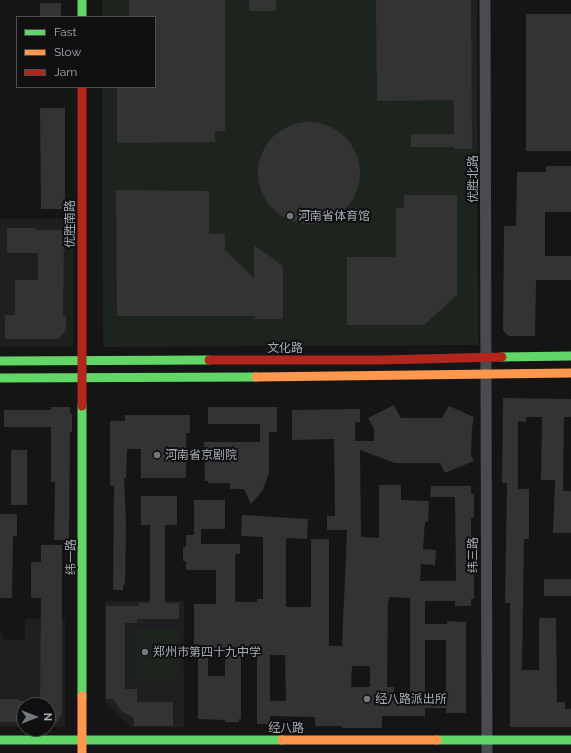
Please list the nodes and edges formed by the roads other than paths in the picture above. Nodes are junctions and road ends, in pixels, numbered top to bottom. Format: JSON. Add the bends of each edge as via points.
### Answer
{"nodes":[{"id":1,"x":82,"y":0,"type":"edge"},
{"id":2,"x":485,"y":0,"type":"edge"},
{"id":3,"x":82,"y":16,"type":"edge"},
{"id":4,"x":82,"y":88,"type":"edge"},
{"id":5,"x":571,"y":356,"type":"edge"},
{"id":6,"x":486,"y":358,"type":"junction"},
{"id":7,"x":0,"y":361,"type":"edge"},
{"id":8,"x":83,"y":361,"type":"junction"},
{"id":9,"x":571,"y":373,"type":"edge"},
{"id":10,"x":486,"y":374,"type":"junction"},
{"id":11,"x":83,"y":377,"type":"junction"},
{"id":12,"x":0,"y":378,"type":"edge"},
{"id":13,"x":0,"y":740,"type":"edge"},
{"id":14,"x":82,"y":740,"type":"junction"},
{"id":15,"x":487,"y":740,"type":"junction"},
{"id":16,"x":571,"y":740,"type":"edge"},
{"id":17,"x":82,"y":753,"type":"edge"},
{"id":18,"x":487,"y":753,"type":"edge"}],
"edges":[{"from":1,"to":3,"type":"street"},
{"from":2,"to":6,"type":"street","name":"优胜北路"},
{"from":4,"to":8,"type":"street","name":"优胜南路"},
{"from":5,"to":6,"type":"street","name":"文化路"},
{"from":6,"to":8,"type":"street","name":"文化路"},
{"from":6,"to":10,"type":"street","name":"纬三路"},
{"from":7,"to":8,"type":"street","name":"文化路"},
{"from":8,"to":11,"type":"street","name":"纬一路"},
{"from":9,"to":10,"type":"street"},
{"from":10,"to":11,"type":"street"},
{"from":10,"to":15,"type":"street","name":"纬三路"},
{"from":11,"to":12,"type":"street"},
{"from":11,"to":14,"type":"street","name":"纬一路"},
{"from":13,"to":14,"type":"street","name":"经八路"},
{"from":14,"to":15,"type":"street","name":"经八路"},
{"from":14,"to":17,"type":"street","name":"纬一路"},
{"from":15,"to":16,"type":"street","name":"经八路"},
{"from":15,"to":18,"type":"street","name":"纬三路"}]}
